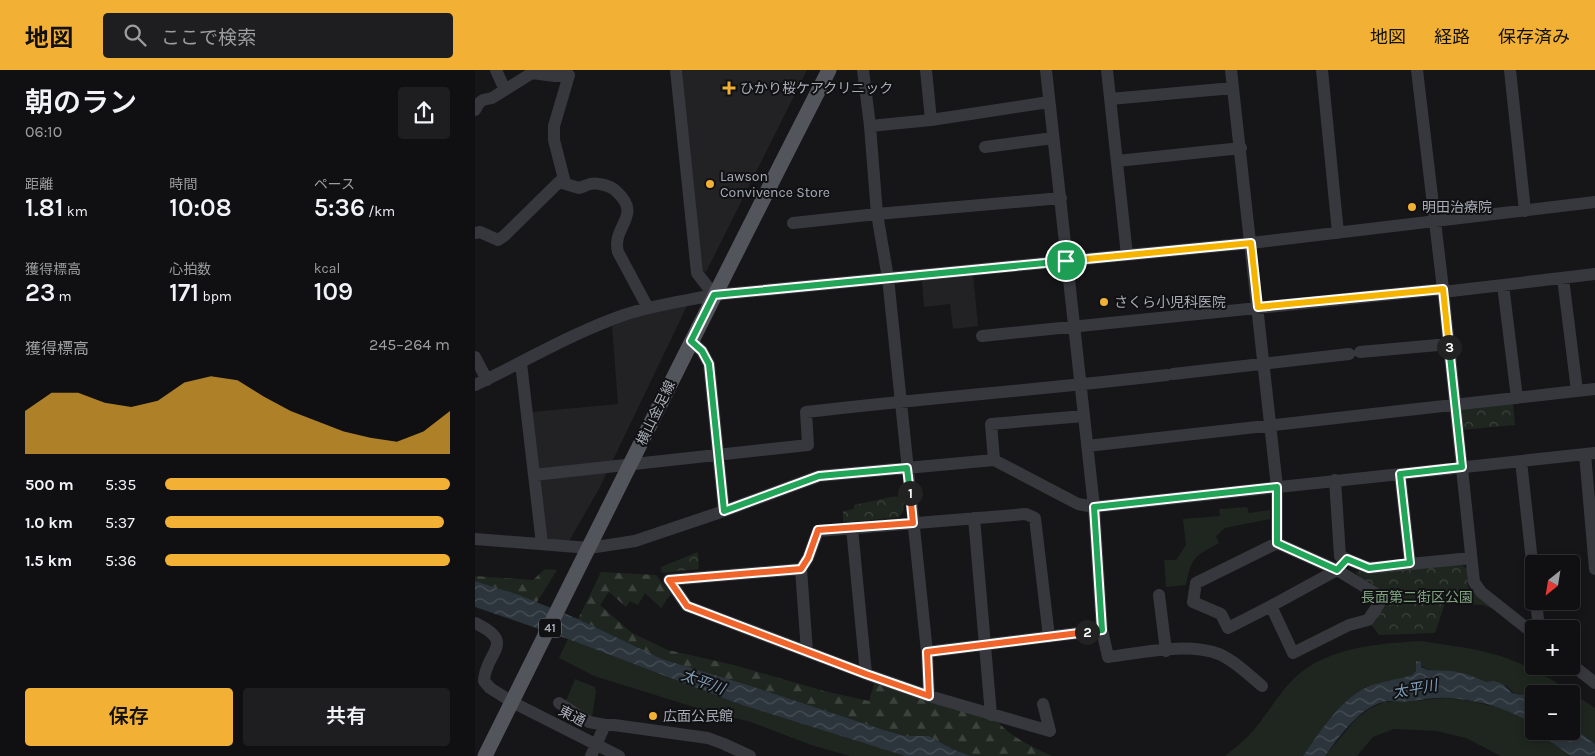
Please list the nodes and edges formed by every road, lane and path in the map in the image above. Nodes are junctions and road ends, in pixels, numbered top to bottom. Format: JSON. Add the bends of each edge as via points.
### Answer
{"nodes":[{"id":1,"x":496,"y":70,"type":"edge"},
{"id":2,"x":676,"y":70,"type":"edge"},
{"id":3,"x":829,"y":70,"type":"edge"},
{"id":4,"x":863,"y":70,"type":"edge"},
{"id":5,"x":926,"y":70,"type":"edge"},
{"id":6,"x":1046,"y":70,"type":"edge"},
{"id":7,"x":1107,"y":70,"type":"edge"},
{"id":8,"x":1231,"y":70,"type":"edge"},
{"id":9,"x":1322,"y":70,"type":"edge"},
{"id":10,"x":1417,"y":70,"type":"edge"},
{"id":11,"x":1510,"y":70,"type":"edge"},
{"id":12,"x":1233,"y":88,"type":"junction"},
{"id":13,"x":505,"y":90,"type":"junction"},
{"id":14,"x":1110,"y":99,"type":"junction"},
{"id":15,"x":1049,"y":102,"type":"junction"},
{"id":16,"x":475,"y":110,"type":"edge"},
{"id":17,"x":931,"y":120,"type":"junction"},
{"id":18,"x":870,"y":126,"type":"junction"},
{"id":19,"x":1053,"y":138,"type":"junction"},
{"id":20,"x":985,"y":147,"type":"dead end"},
{"id":21,"x":1241,"y":148,"type":"junction"},
{"id":22,"x":1117,"y":161,"type":"junction"},
{"id":23,"x":565,"y":183,"type":"junction"},
{"id":24,"x":1061,"y":198,"type":"junction"},
{"id":25,"x":1595,"y":202,"type":"edge"},
{"id":26,"x":1525,"y":211,"type":"junction"},
{"id":27,"x":877,"y":214,"type":"junction"},
{"id":28,"x":1434,"y":221,"type":"junction"},
{"id":29,"x":793,"y":224,"type":"dead end"},
{"id":30,"x":475,"y":233,"type":"edge"},
{"id":31,"x":1338,"y":233,"type":"junction"},
{"id":32,"x":1251,"y":243,"type":"junction"},
{"id":33,"x":1127,"y":256,"type":"junction"},
{"id":34,"x":1066,"y":261,"type":"junction"},
{"id":35,"x":1595,"y":274,"type":"edge"},
{"id":36,"x":888,"y":278,"type":"junction"},
{"id":37,"x":1563,"y":278,"type":"junction"},
{"id":38,"x":1503,"y":285,"type":"junction"},
{"id":39,"x":1443,"y":290,"type":"junction"},
{"id":40,"x":714,"y":295,"type":"junction"},
{"id":41,"x":1258,"y":307,"type":"junction"},
{"id":42,"x":648,"y":308,"type":"junction"},
{"id":43,"x":1074,"y":326,"type":"junction"},
{"id":44,"x":982,"y":336,"type":"dead end"},
{"id":45,"x":691,"y":341,"type":"junction"},
{"id":46,"x":1449,"y":344,"type":"junction"},
{"id":47,"x":475,"y":357,"type":"edge"},
{"id":48,"x":521,"y":363,"type":"junction"},
{"id":49,"x":1263,"y":364,"type":"junction"},
{"id":50,"x":487,"y":380,"type":"junction"},
{"id":51,"x":475,"y":385,"type":"edge"},
{"id":52,"x":1080,"y":385,"type":"junction"},
{"id":53,"x":1595,"y":389,"type":"edge"},
{"id":54,"x":1577,"y":391,"type":"junction"},
{"id":55,"x":1517,"y":398,"type":"junction"},
{"id":56,"x":901,"y":401,"type":"junction"},
{"id":57,"x":1455,"y":405,"type":"junction"},
{"id":58,"x":1084,"y":416,"type":"junction"},
{"id":59,"x":1271,"y":425,"type":"junction"},
{"id":60,"x":1087,"y":446,"type":"junction"},
{"id":61,"x":1590,"y":453,"type":"edge"},
{"id":62,"x":717,"y":455,"type":"junction"},
{"id":63,"x":994,"y":460,"type":"junction"},
{"id":64,"x":1521,"y":461,"type":"junction"},
{"id":65,"x":631,"y":465,"type":"junction"},
{"id":66,"x":1462,"y":467,"type":"junction"},
{"id":67,"x":907,"y":468,"type":"junction"},
{"id":68,"x":1400,"y":474,"type":"junction"},
{"id":69,"x":534,"y":475,"type":"junction"},
{"id":70,"x":1335,"y":480,"type":"junction"},
{"id":71,"x":1277,"y":487,"type":"junction"},
{"id":72,"x":1094,"y":507,"type":"junction"},
{"id":73,"x":724,"y":511,"type":"junction"},
{"id":74,"x":974,"y":518,"type":"junction"},
{"id":75,"x":913,"y":523,"type":"junction"},
{"id":76,"x":852,"y":528,"type":"junction"},
{"id":77,"x":475,"y":539,"type":"edge"},
{"id":78,"x":1277,"y":543,"type":"junction"},
{"id":79,"x":542,"y":544,"type":"junction"},
{"id":80,"x":589,"y":548,"type":"junction"},
{"id":81,"x":1531,"y":555,"type":"edge"},
{"id":82,"x":1471,"y":558,"type":"junction"},
{"id":83,"x":1347,"y":559,"type":"junction"},
{"id":84,"x":1410,"y":563,"type":"junction"},
{"id":85,"x":801,"y":569,"type":"junction"},
{"id":86,"x":1595,"y":569,"type":"edge"},
{"id":87,"x":1337,"y":570,"type":"junction"},
{"id":88,"x":1159,"y":595,"type":"dead end"},
{"id":89,"x":1271,"y":606,"type":"junction"},
{"id":90,"x":475,"y":623,"type":"edge"},
{"id":91,"x":1525,"y":627,"type":"edge"},
{"id":92,"x":1102,"y":630,"type":"junction"},
{"id":93,"x":1049,"y":637,"type":"junction"},
{"id":94,"x":984,"y":645,"type":"junction"},
{"id":95,"x":1166,"y":651,"type":"junction"},
{"id":96,"x":807,"y":652,"type":"junction"},
{"id":97,"x":927,"y":652,"type":"junction"},
{"id":98,"x":1580,"y":671,"type":"edge"},
{"id":99,"x":866,"y":674,"type":"junction"},
{"id":100,"x":1595,"y":683,"type":"edge"},
{"id":101,"x":1263,"y":686,"type":"dead end"},
{"id":102,"x":929,"y":696,"type":"junction"},
{"id":103,"x":512,"y":702,"type":"junction"},
{"id":104,"x":559,"y":703,"type":"dead end"},
{"id":105,"x":1043,"y":704,"type":"dead end"},
{"id":106,"x":991,"y":715,"type":"junction"},
{"id":107,"x":605,"y":725,"type":"junction"},
{"id":108,"x":593,"y":750,"type":"edge"},
{"id":109,"x":485,"y":756,"type":"edge"},
{"id":110,"x":619,"y":756,"type":"edge"},
{"id":111,"x":750,"y":756,"type":"edge"}],
"edges":[{"from":1,"to":13,"type":"street"},
{"from":2,"to":40,"type":"street","via":[[697,272]]},
{"from":3,"to":40,"type":"main road","name":"横山金足線","number":"41"},
{"from":4,"to":18,"type":"street"},
{"from":5,"to":17,"type":"street"},
{"from":6,"to":15,"type":"street"},
{"from":7,"to":14,"type":"street"},
{"from":8,"to":12,"type":"street"},
{"from":9,"to":31,"type":"street"},
{"from":10,"to":28,"type":"street"},
{"from":11,"to":26,"type":"street"},
{"from":12,"to":14,"type":"street"},
{"from":12,"to":21,"type":"street"},
{"from":13,"to":16,"type":"street","via":[[483,100]]},
{"from":13,"to":23,"type":"street","via":[[532,73],[569,75],[554,126],[554,140]]},
{"from":14,"to":22,"type":"street"},
{"from":15,"to":17,"type":"street"},
{"from":15,"to":19,"type":"street"},
{"from":17,"to":18,"type":"street"},
{"from":18,"to":27,"type":"street"},
{"from":19,"to":20,"type":"street"},
{"from":19,"to":24,"type":"street"},
{"from":21,"to":22,"type":"street"},
{"from":21,"to":32,"type":"street"},
{"from":22,"to":33,"type":"street"},
{"from":23,"to":30,"type":"street","via":[[559,182],[497,240]]},
{"from":23,"to":42,"type":"street","via":[[579,188],[592,183],[613,187],[627,204],[628,211],[617,245]]},
{"from":24,"to":27,"type":"street"},
{"from":24,"to":34,"type":"street"},
{"from":25,"to":26,"type":"street"},
{"from":26,"to":28,"type":"street"},
{"from":27,"to":29,"type":"street"},
{"from":27,"to":36,"type":"street"},
{"from":28,"to":31,"type":"street"},
{"from":28,"to":39,"type":"street"},
{"from":31,"to":32,"type":"street"},
{"from":32,"to":33,"type":"street"},
{"from":32,"to":41,"type":"street"},
{"from":33,"to":34,"type":"street"},
{"from":34,"to":36,"type":"street"},
{"from":34,"to":43,"type":"street"},
{"from":35,"to":37,"type":"street"},
{"from":36,"to":40,"type":"street"},
{"from":36,"to":56,"type":"street"},
{"from":37,"to":38,"type":"street"},
{"from":37,"to":54,"type":"street"},
{"from":38,"to":39,"type":"street"},
{"from":38,"to":55,"type":"street"},
{"from":39,"to":41,"type":"street"},
{"from":39,"to":46,"type":"street"},
{"from":40,"to":42,"type":"street"},
{"from":40,"to":45,"type":"main road","name":"横山金足線","number":"41"},
{"from":41,"to":43,"type":"street"},
{"from":41,"to":49,"type":"street"},
{"from":42,"to":48,"type":"street","via":[[568,338]]},
{"from":43,"to":44,"type":"street"},
{"from":43,"to":52,"type":"street"},
{"from":45,"to":62,"type":"street","via":[[709,364]]},
{"from":45,"to":65,"type":"main road","name":"横山金足線","number":"41"},
{"from":46,"to":49,"type":"street"},
{"from":46,"to":57,"type":"street"},
{"from":47,"to":50,"type":"street"},
{"from":48,"to":50,"type":"street"},
{"from":48,"to":69,"type":"street"},
{"from":49,"to":52,"type":"street"},
{"from":49,"to":59,"type":"street"},
{"from":50,"to":51,"type":"street"},
{"from":52,"to":56,"type":"street"},
{"from":52,"to":58,"type":"street"},
{"from":53,"to":54,"type":"street"},
{"from":54,"to":55,"type":"street"},
{"from":55,"to":57,"type":"street"},
{"from":56,"to":62,"type":"street","via":[[806,412],[808,445]]},
{"from":56,"to":67,"type":"street"},
{"from":57,"to":59,"type":"street"},
{"from":57,"to":66,"type":"street"},
{"from":58,"to":60,"type":"street"},
{"from":58,"to":63,"type":"street","via":[[991,424]]},
{"from":59,"to":60,"type":"street"},
{"from":59,"to":71,"type":"street"},
{"from":60,"to":72,"type":"street"},
{"from":61,"to":64,"type":"street"},
{"from":61,"to":86,"type":"street"},
{"from":62,"to":65,"type":"street"},
{"from":62,"to":73,"type":"street"},
{"from":63,"to":67,"type":"street"},
{"from":63,"to":72,"type":"street","via":[[1078,504]]},
{"from":64,"to":66,"type":"street"},
{"from":64,"to":81,"type":"street"},
{"from":65,"to":69,"type":"street"},
{"from":65,"to":80,"type":"main road","name":"横山金足線","number":"41"},
{"from":66,"to":68,"type":"street"},
{"from":66,"to":82,"type":"street"},
{"from":67,"to":73,"type":"street","via":[[819,476]]},
{"from":67,"to":75,"type":"street"},
{"from":68,"to":70,"type":"street"},
{"from":68,"to":84,"type":"street"},
{"from":69,"to":79,"type":"street"},
{"from":70,"to":71,"type":"street"},
{"from":70,"to":83,"type":"street","via":[[1340,556]]},
{"from":71,"to":72,"type":"street"},
{"from":71,"to":78,"type":"street"},
{"from":72,"to":92,"type":"street"},
{"from":73,"to":80,"type":"street","via":[[635,541]]},
{"from":74,"to":75,"type":"street"},
{"from":74,"to":93,"type":"street","via":[[1026,514],[1035,518]]},
{"from":74,"to":94,"type":"street"},
{"from":75,"to":76,"type":"street"},
{"from":75,"to":97,"type":"street"},
{"from":76,"to":85,"type":"street","via":[[818,530]]},
{"from":76,"to":99,"type":"street"},
{"from":77,"to":79,"type":"street"},
{"from":78,"to":87,"type":"street"},
{"from":78,"to":89,"type":"street","via":[[1196,583],[1193,602],[1221,614],[1228,628]]},
{"from":79,"to":80,"type":"street"},
{"from":80,"to":103,"type":"main road","name":"横山金足線","number":"41"},
{"from":82,"to":84,"type":"street"},
{"from":82,"to":91,"type":"street","via":[[1477,588]]},
{"from":83,"to":84,"type":"street","via":[[1369,568]]},
{"from":83,"to":87,"type":"street"},
{"from":85,"to":96,"type":"street"},
{"from":85,"to":96,"type":"street","via":[[669,580],[687,606]]},
{"from":87,"to":89,"type":"street"},
{"from":87,"to":89,"type":"street","via":[[1378,595],[1379,604],[1368,620],[1349,625],[1293,653]]},
{"from":88,"to":95,"type":"street"},
{"from":90,"to":103,"type":"street","name":"東通","via":[[494,633],[497,639],[484,681]]},
{"from":92,"to":93,"type":"street"},
{"from":92,"to":95,"type":"street","via":[[1108,657]]},
{"from":93,"to":94,"type":"street"},
{"from":94,"to":97,"type":"street"},
{"from":94,"to":106,"type":"street"},
{"from":95,"to":101,"type":"street","via":[[1203,650],[1220,655]]},
{"from":96,"to":99,"type":"street"},
{"from":97,"to":102,"type":"street"},
{"from":98,"to":100,"type":"street"},
{"from":99,"to":102,"type":"street"},
{"from":102,"to":106,"type":"street"},
{"from":103,"to":108,"type":"street","name":"東通"},
{"from":103,"to":109,"type":"main road","name":"横山金足線","number":"41"},
{"from":104,"to":107,"type":"street","via":[[589,722]]},
{"from":105,"to":106,"type":"street","via":[[1050,731]]},
{"from":107,"to":108,"type":"street"},
{"from":107,"to":111,"type":"street","via":[[708,738]]},
{"from":108,"to":110,"type":"street","name":"東通"}]}
